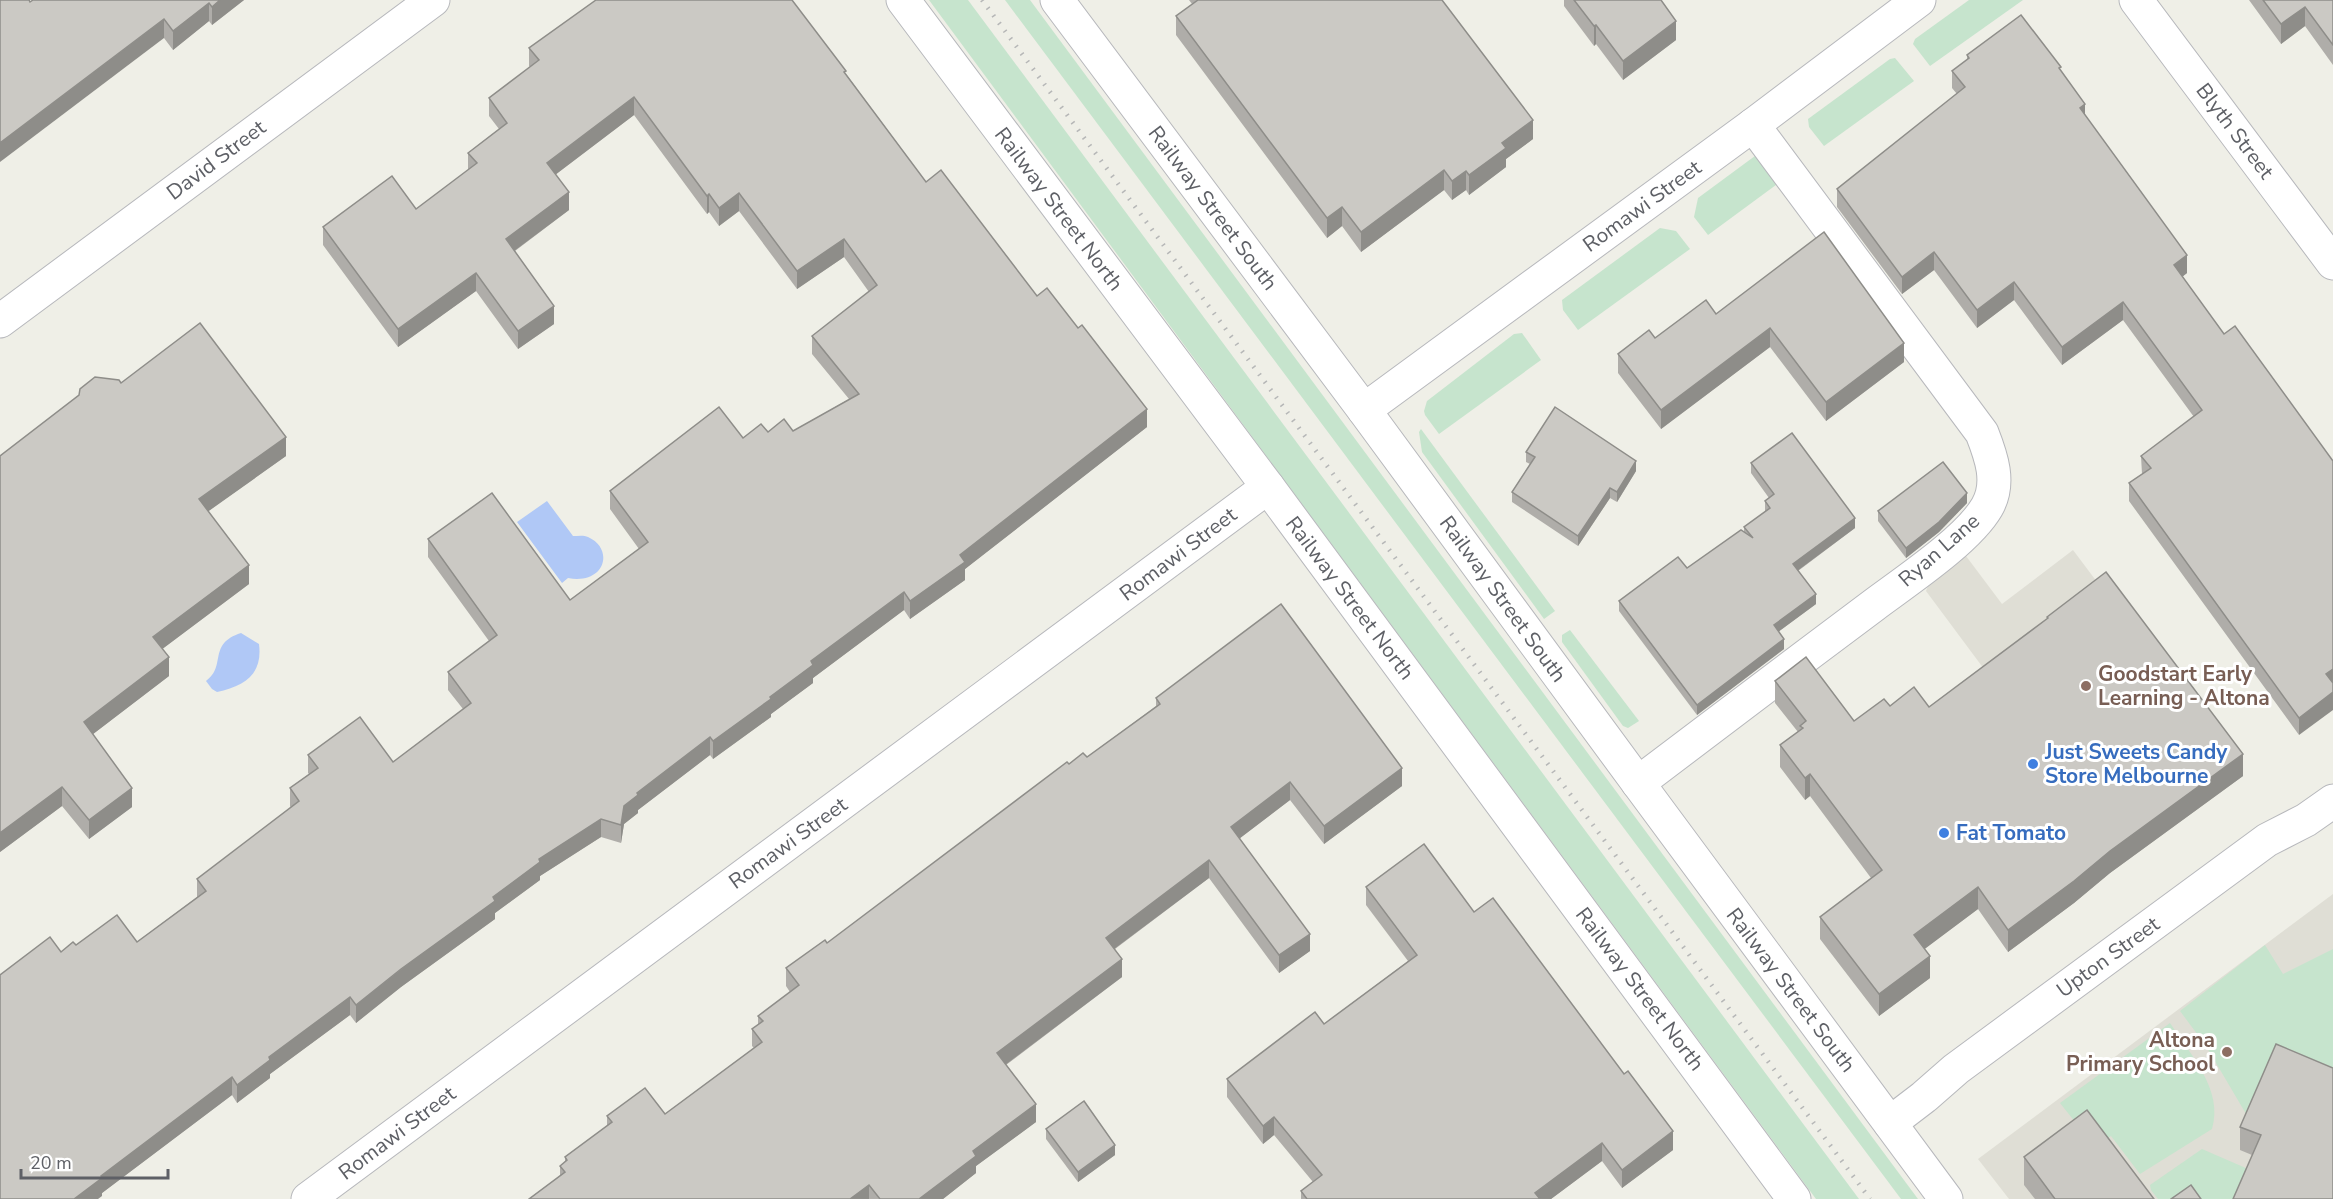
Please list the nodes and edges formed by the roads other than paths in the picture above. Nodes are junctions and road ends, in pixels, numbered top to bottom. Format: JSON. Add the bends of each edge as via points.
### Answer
{"nodes":[{"id":1,"x":433,"y":0,"type":"edge"},
{"id":2,"x":903,"y":0,"type":"edge"},
{"id":3,"x":1057,"y":0,"type":"edge"},
{"id":4,"x":1919,"y":0,"type":"edge"},
{"id":5,"x":2136,"y":0,"type":"edge"},
{"id":6,"x":1753,"y":125,"type":"junction"},
{"id":7,"x":2333,"y":263,"type":"edge"},
{"id":8,"x":0,"y":321,"type":"edge"},
{"id":9,"x":1364,"y":410,"type":"junction"},
{"id":10,"x":1268,"y":487,"type":"junction"},
{"id":11,"x":1638,"y":783,"type":"junction"},
{"id":12,"x":2333,"y":801,"type":"edge"},
{"id":13,"x":1890,"y":1123,"type":"junction"},
{"id":14,"x":308,"y":1199,"type":"edge"},
{"id":15,"x":1794,"y":1199,"type":"edge"},
{"id":16,"x":1946,"y":1199,"type":"edge"}],
"edges":[{"from":1,"to":8,"type":"street","name":"David Street"},
{"from":2,"to":10,"type":"street","name":"Railway Street North"},
{"from":3,"to":9,"type":"street","name":"Railway Street South"},
{"from":4,"to":6,"type":"street","name":"Romawi Street"},
{"from":5,"to":7,"type":"street","name":"Blyth Street"},
{"from":6,"to":9,"type":"street","name":"Romawi Street"},
{"from":6,"to":11,"type":"street","name":"Ryan Lane","via":[[1982,433],[1992,456],[1995,487],[1988,506],[1974,524],[1931,561]]},
{"from":9,"to":11,"type":"street","name":"Railway Street South"},
{"from":10,"to":14,"type":"street","name":"Romawi Street"},
{"from":10,"to":15,"type":"street","name":"Railway Street North"},
{"from":11,"to":13,"type":"street","name":"Railway Street South"},
{"from":12,"to":13,"type":"street","name":"Upton Street","via":[[2267,840],[1956,1069]]},
{"from":13,"to":16,"type":"street","name":"Railway Street South"}]}
